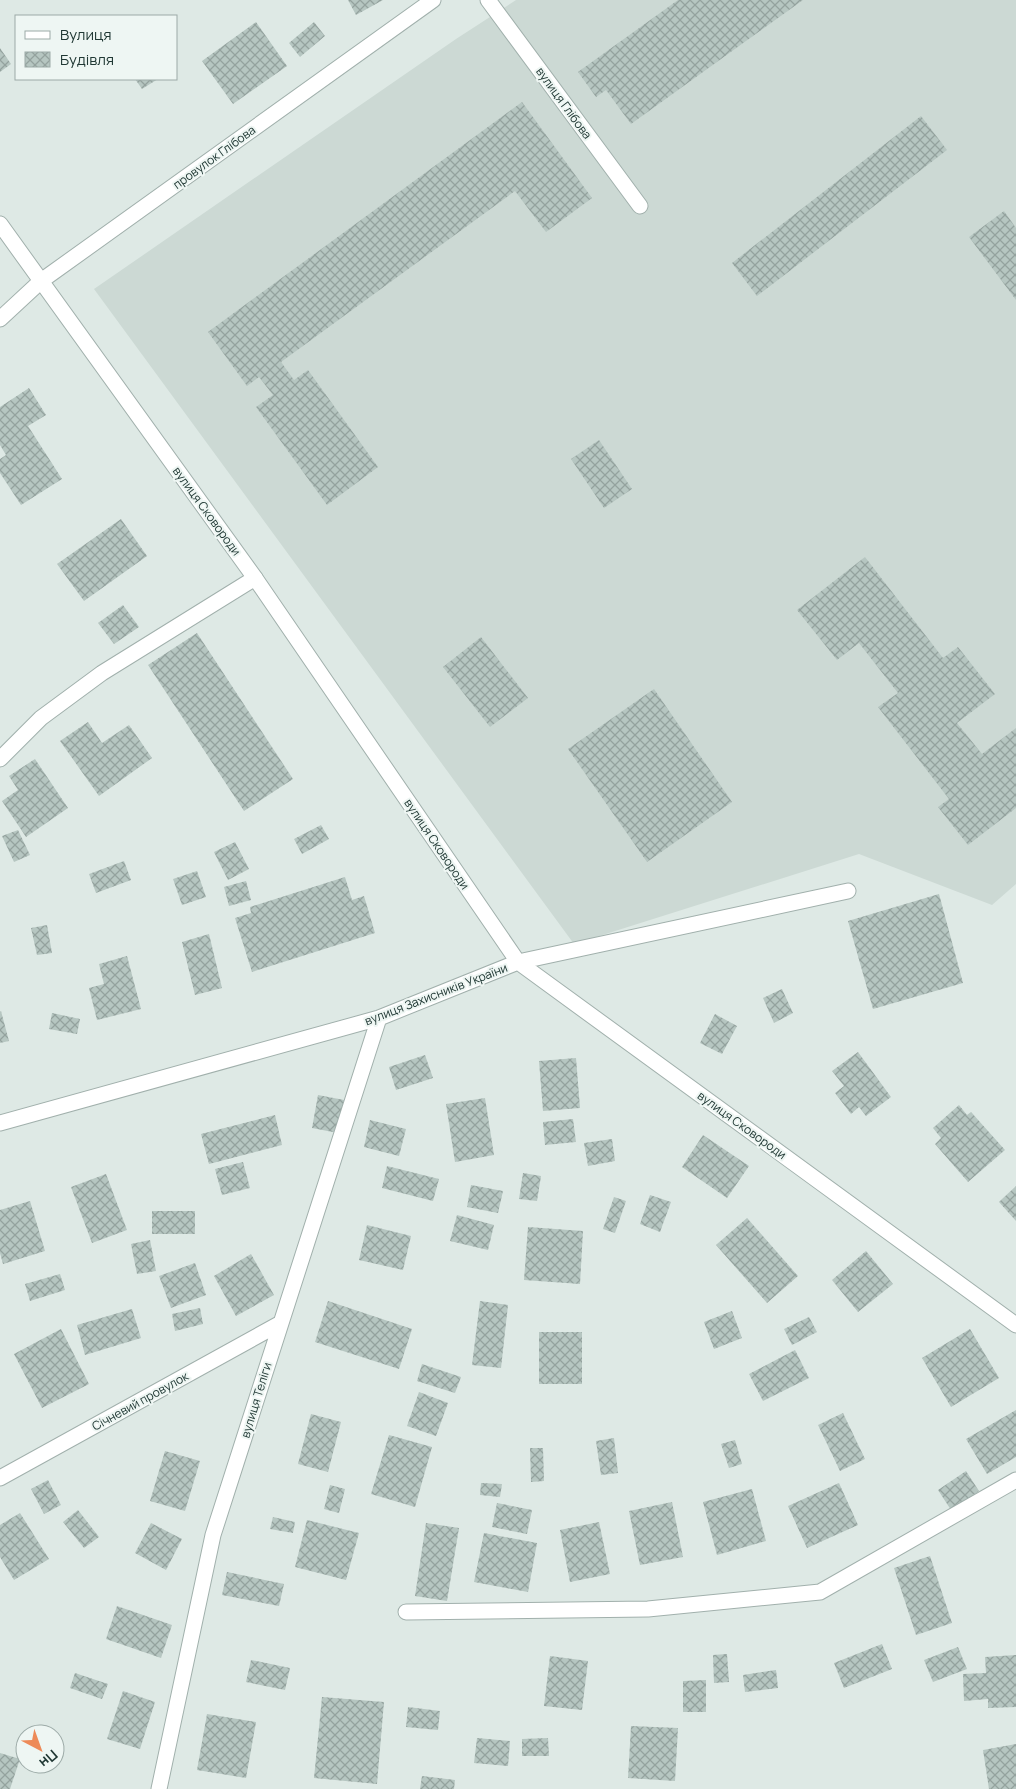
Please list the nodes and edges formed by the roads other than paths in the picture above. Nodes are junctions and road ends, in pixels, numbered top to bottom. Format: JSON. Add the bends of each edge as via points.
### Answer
{"nodes":[{"id":1,"x":432,"y":0,"type":"edge"},
{"id":2,"x":488,"y":0,"type":"edge"},
{"id":3,"x":640,"y":206,"type":"dead end"},
{"id":4,"x":0,"y":224,"type":"edge"},
{"id":5,"x":41,"y":281,"type":"junction"},
{"id":6,"x":0,"y":319,"type":"edge"},
{"id":7,"x":255,"y":578,"type":"junction"},
{"id":8,"x":0,"y":759,"type":"edge"},
{"id":9,"x":848,"y":891,"type":"dead end"},
{"id":10,"x":518,"y":962,"type":"junction"},
{"id":11,"x":379,"y":1018,"type":"junction"},
{"id":12,"x":0,"y":1123,"type":"edge"},
{"id":13,"x":279,"y":1324,"type":"junction"},
{"id":14,"x":1016,"y":1325,"type":"edge"},
{"id":15,"x":0,"y":1478,"type":"edge"},
{"id":16,"x":1016,"y":1480,"type":"edge"},
{"id":17,"x":406,"y":1612,"type":"dead end"},
{"id":18,"x":159,"y":1789,"type":"edge"}],
"edges":[{"from":1,"to":5,"type":"street","name":"провулок Глібова"},
{"from":2,"to":3,"type":"street","name":"вулиця Глібова"},
{"from":4,"to":5,"type":"street","name":"вулиця Сковороди"},
{"from":5,"to":6,"type":"street","name":"провулок Глібова"},
{"from":5,"to":7,"type":"street","name":"вулиця Сковороди"},
{"from":7,"to":8,"type":"street","via":[[102,673],[41,718]]},
{"from":7,"to":10,"type":"street","name":"вулиця Сковороди"},
{"from":9,"to":10,"type":"street","name":"вулиця Захисників України"},
{"from":10,"to":11,"type":"street","name":"вулиця Захисників України"},
{"from":10,"to":14,"type":"street","name":"вулиця Сковороди"},
{"from":11,"to":12,"type":"street","name":"вулиця Захисників України"},
{"from":11,"to":13,"type":"street","name":"вулиця Теліги"},
{"from":13,"to":15,"type":"street","name":"Січневий провулок"},
{"from":13,"to":18,"type":"street","name":"вулиця Теліги","via":[[213,1535]]},
{"from":16,"to":17,"type":"street","via":[[820,1592],[648,1609]]}]}
